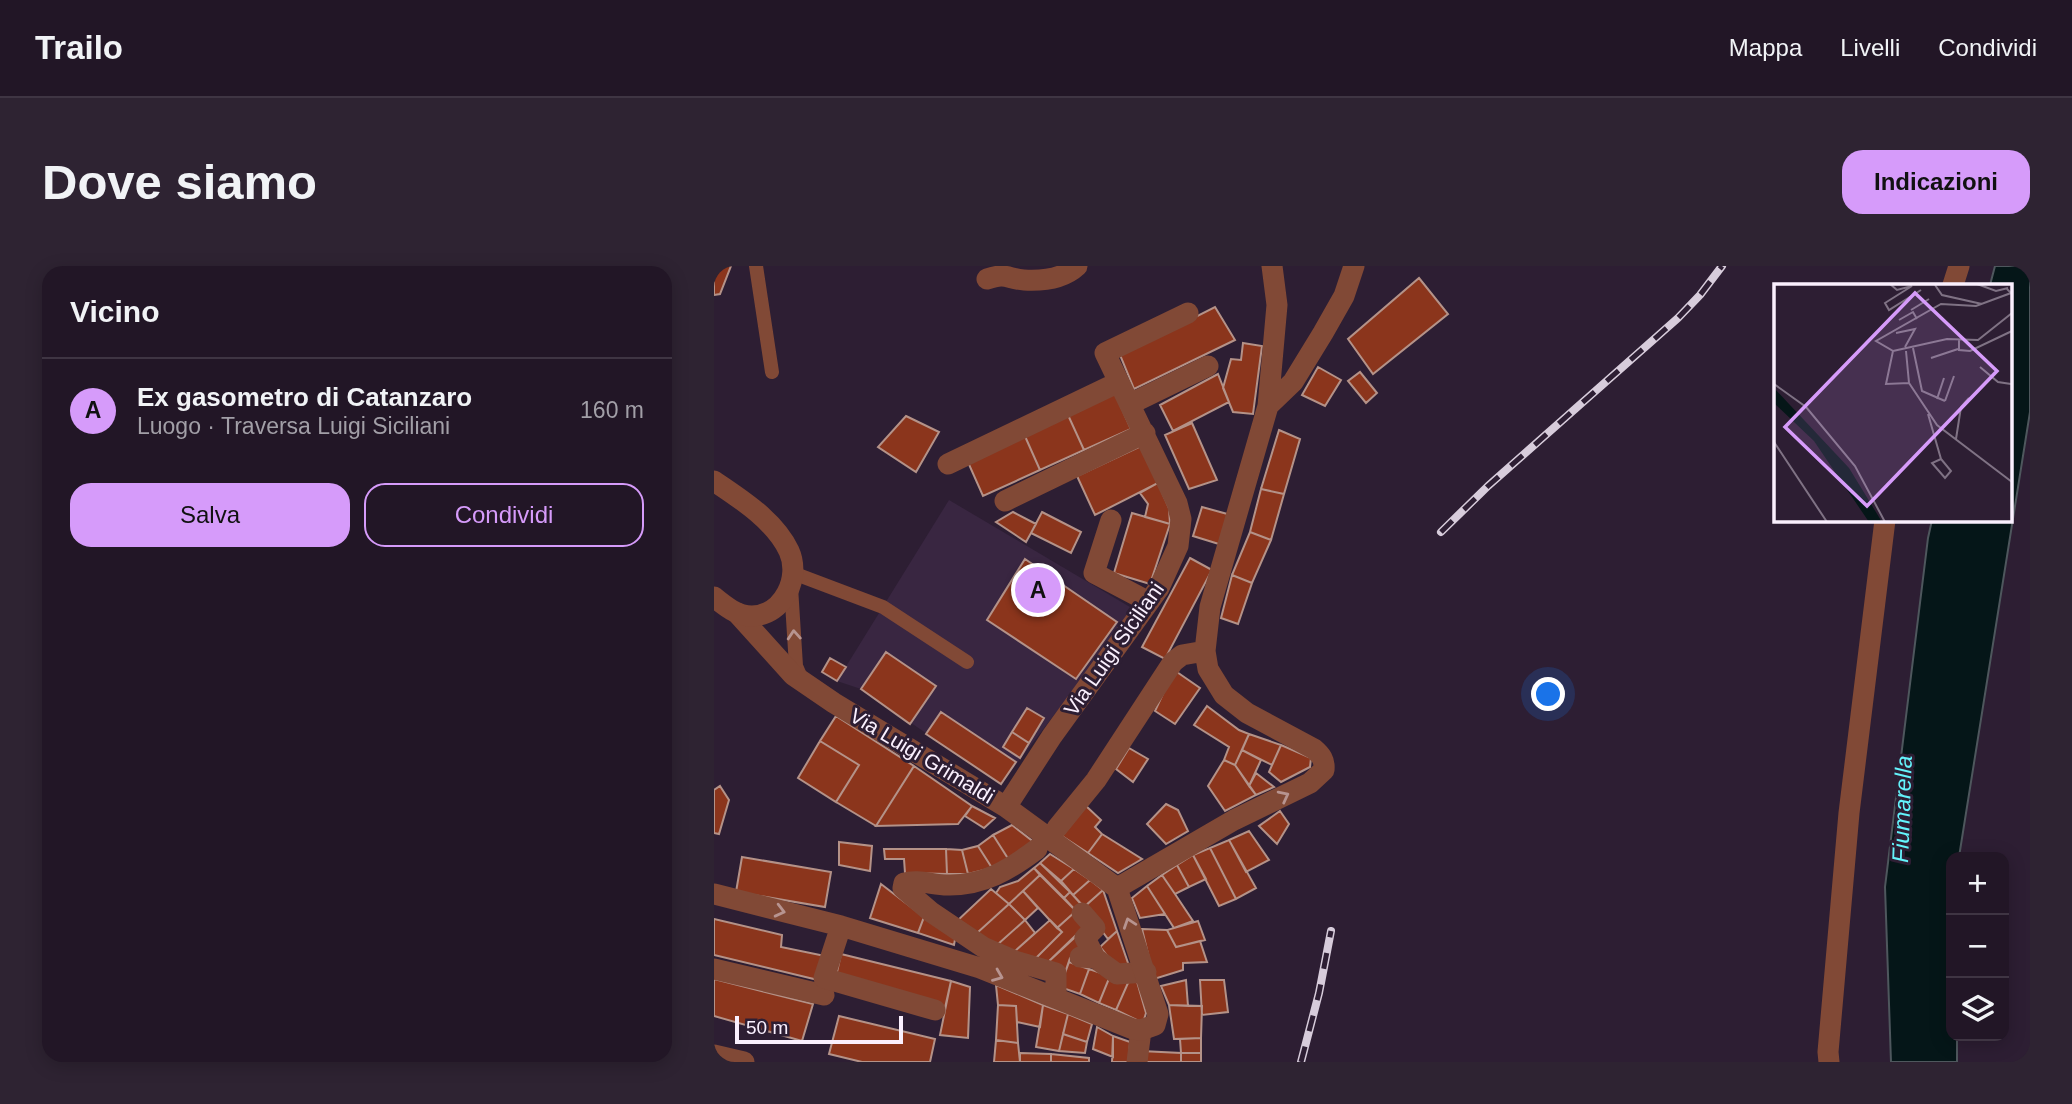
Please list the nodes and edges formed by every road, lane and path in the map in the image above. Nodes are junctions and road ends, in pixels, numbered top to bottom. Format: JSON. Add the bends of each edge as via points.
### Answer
{"nodes":[{"id":1,"x":757,"y":266,"type":"edge"},
{"id":2,"x":1077,"y":266,"type":"edge"},
{"id":3,"x":1272,"y":266,"type":"edge"},
{"id":4,"x":1354,"y":266,"type":"edge"},
{"id":5,"x":1959,"y":266,"type":"edge"},
{"id":6,"x":987,"y":279,"type":"dead end"},
{"id":7,"x":1953,"y":284,"type":"edge"},
{"id":8,"x":1188,"y":313,"type":"dead end"},
{"id":9,"x":1208,"y":366,"type":"dead end"},
{"id":10,"x":772,"y":372,"type":"dead end"},
{"id":11,"x":1119,"y":382,"type":"junction"},
{"id":12,"x":1130,"y":404,"type":"junction"},
{"id":13,"x":1268,"y":406,"type":"junction"},
{"id":14,"x":1145,"y":433,"type":"junction"},
{"id":15,"x":948,"y":464,"type":"dead end"},
{"id":16,"x":714,"y":481,"type":"edge"},
{"id":17,"x":1005,"y":501,"type":"dead end"},
{"id":18,"x":1111,"y":520,"type":"dead end"},
{"id":19,"x":1885,"y":522,"type":"edge"},
{"id":20,"x":792,"y":580,"type":"junction"},
{"id":21,"x":714,"y":597,"type":"edge"},
{"id":22,"x":1149,"y":602,"type":"junction"},
{"id":23,"x":737,"y":613,"type":"junction"},
{"id":24,"x":1206,"y":651,"type":"junction"},
{"id":25,"x":967,"y":662,"type":"dead end"},
{"id":26,"x":802,"y":681,"type":"junction"},
{"id":27,"x":1006,"y":807,"type":"junction"},
{"id":28,"x":1056,"y":828,"type":"dead end"},
{"id":29,"x":1037,"y":849,"type":"dead end"},
{"id":30,"x":1117,"y":888,"type":"junction"},
{"id":31,"x":714,"y":894,"type":"edge"},
{"id":32,"x":1082,"y":913,"type":"dead end"},
{"id":33,"x":841,"y":926,"type":"junction"},
{"id":34,"x":714,"y":969,"type":"edge"},
{"id":35,"x":1146,"y":972,"type":"junction"},
{"id":36,"x":824,"y":995,"type":"dead end"},
{"id":37,"x":1056,"y":998,"type":"junction"},
{"id":38,"x":934,"y":1010,"type":"dead end"},
{"id":39,"x":1141,"y":1030,"type":"junction"},
{"id":40,"x":714,"y":1055,"type":"edge"},
{"id":41,"x":744,"y":1062,"type":"edge"},
{"id":42,"x":1137,"y":1062,"type":"edge"},
{"id":43,"x":1829,"y":1062,"type":"edge"}],
"edges":[{"from":1,"to":10,"type":"lane"},
{"from":2,"to":6,"type":"street","via":[[1047,279],[1021,280],[1000,274]]},
{"from":3,"to":13,"type":"street","via":[[1276,304]]},
{"from":4,"to":13,"type":"street","via":[[1324,333],[1293,382]]},
{"from":5,"to":7,"type":"street"},
{"from":8,"to":11,"type":"street","name":"Via Luigi Siciliani","via":[[1105,353]]},
{"from":9,"to":12,"type":"street"},
{"from":11,"to":12,"type":"street","name":"Via Luigi Siciliani"},
{"from":11,"to":15,"type":"street"},
{"from":12,"to":14,"type":"street","name":"Via Luigi Siciliani"},
{"from":13,"to":24,"type":"street","via":[[1210,607]]},
{"from":14,"to":17,"type":"street"},
{"from":14,"to":22,"type":"street","name":"Via Luigi Siciliani","via":[[1181,519],[1178,546]]},
{"from":16,"to":20,"type":"street","via":[[775,529],[790,552]]},
{"from":18,"to":22,"type":"street","via":[[1094,573]]},
{"from":19,"to":43,"type":"street","via":[[1849,813]]},
{"from":20,"to":23,"type":"street","via":[[785,597],[771,610],[751,616]]},
{"from":20,"to":25,"type":"lane","via":[[883,607]]},
{"from":26,"to":20,"type":"lane","one_way":true,"via":[[796,666]]},
{"from":21,"to":23,"type":"street","name":"Via Luigi Grimaldi"},
{"from":22,"to":27,"type":"street","name":"Via Luigi Siciliani"},
{"from":23,"to":26,"type":"street","name":"Via Luigi Grimaldi"},
{"from":24,"to":28,"type":"street","via":[[1173,662],[1096,780]]},
{"from":30,"to":24,"type":"street","one_way":true,"via":[[1234,820],[1310,783],[1324,769],[1321,755],[1314,749],[1247,713],[1224,695],[1208,669]]},
{"from":26,"to":27,"type":"street","name":"Via Luigi Grimaldi"},
{"from":27,"to":30,"type":"street","name":"Via Luigi Grimaldi"},
{"from":29,"to":37,"type":"street","via":[[1001,874],[982,881],[947,885],[910,881],[903,888],[983,947],[1056,973]]},
{"from":35,"to":30,"type":"street","one_way":true},
{"from":31,"to":33,"type":"street","one_way":true},
{"from":32,"to":35,"type":"street","via":[[1095,928],[1085,938],[1088,958],[1117,974]]},
{"from":33,"to":37,"type":"street","one_way":true,"via":[[980,968]]},
{"from":33,"to":38,"type":"street","via":[[824,978]]},
{"from":34,"to":36,"type":"street"},
{"from":35,"to":39,"type":"street","via":[[1158,1014],[1155,1026]]},
{"from":37,"to":39,"type":"street"},
{"from":39,"to":42,"type":"street"},
{"from":40,"to":41,"type":"street"}]}
